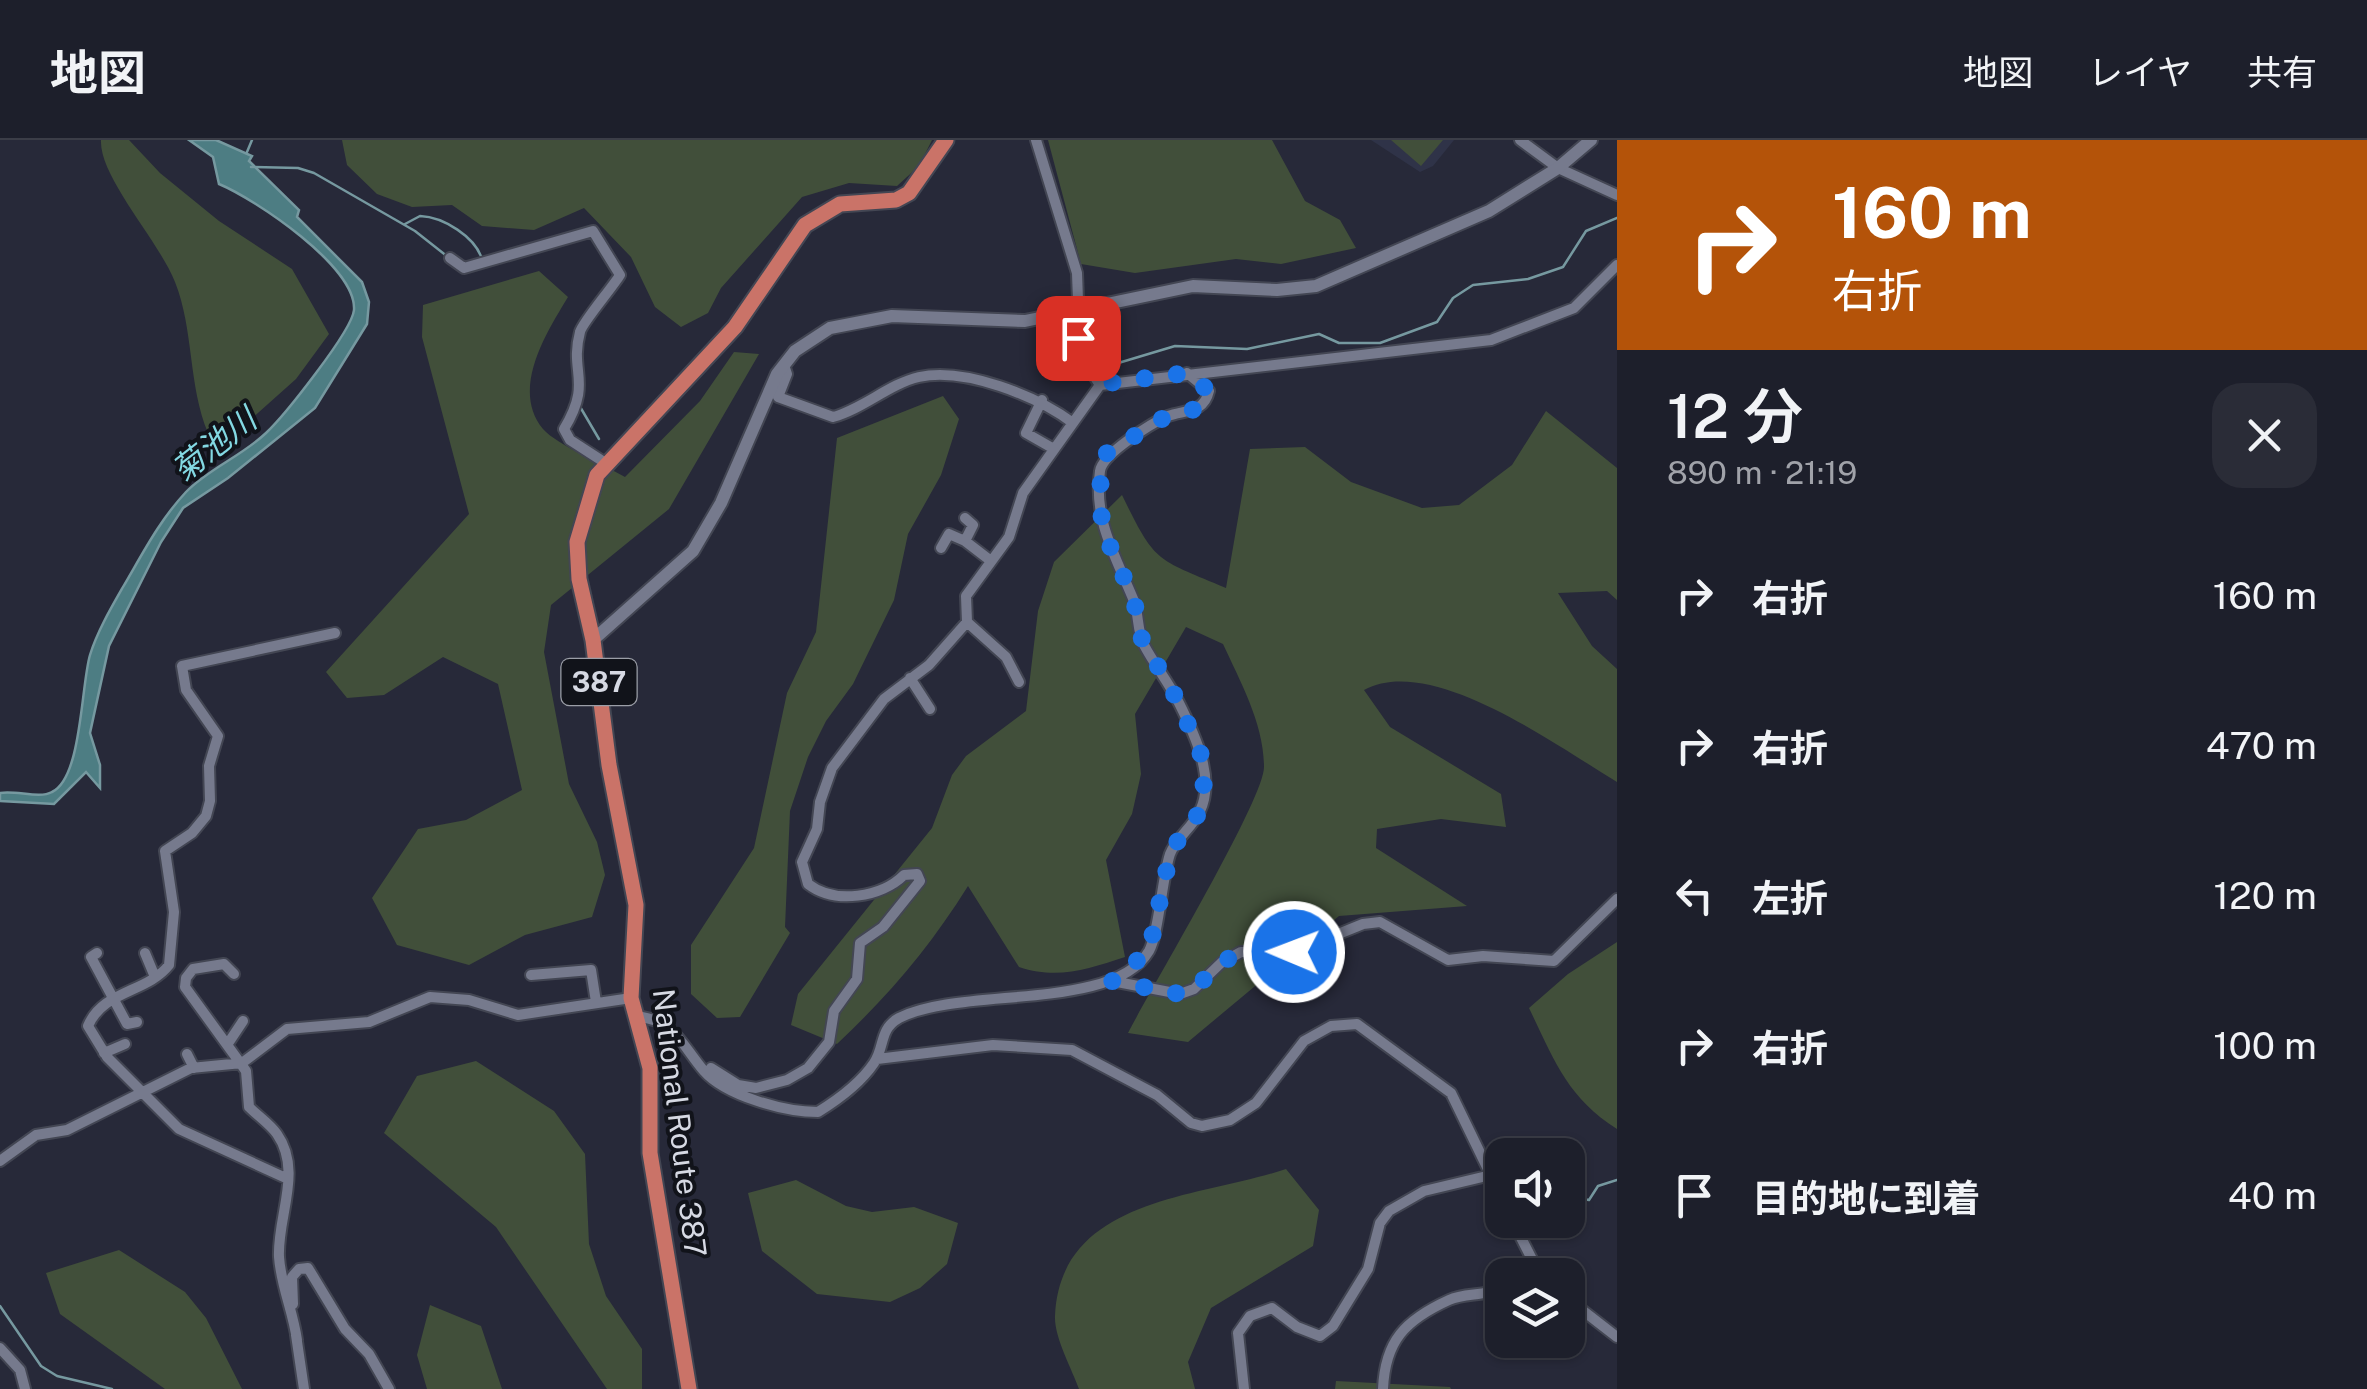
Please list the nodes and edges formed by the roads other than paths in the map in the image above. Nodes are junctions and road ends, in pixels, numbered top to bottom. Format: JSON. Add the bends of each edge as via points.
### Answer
{"nodes":[{"id":1,"x":946,"y":140,"type":"edge"},
{"id":2,"x":1036,"y":140,"type":"edge"},
{"id":3,"x":1520,"y":140,"type":"edge"},
{"id":4,"x":1591,"y":140,"type":"edge"},
{"id":5,"x":1533,"y":145,"type":"edge"},
{"id":6,"x":1558,"y":168,"type":"junction"},
{"id":7,"x":1617,"y":195,"type":"edge"},
{"id":8,"x":450,"y":258,"type":"dead end"},
{"id":9,"x":1617,"y":265,"type":"edge"},
{"id":10,"x":1080,"y":310,"type":"junction"},
{"id":11,"x":784,"y":365,"type":"junction"},
{"id":12,"x":1187,"y":373,"type":"junction"},
{"id":13,"x":1100,"y":384,"type":"junction"},
{"id":14,"x":1042,"y":400,"type":"junction"},
{"id":15,"x":1073,"y":422,"type":"junction"},
{"id":16,"x":1054,"y":449,"type":"junction"},
{"id":17,"x":607,"y":464,"type":"junction"},
{"id":18,"x":966,"y":518,"type":"dead end"},
{"id":19,"x":964,"y":541,"type":"junction"},
{"id":20,"x":941,"y":548,"type":"dead end"},
{"id":21,"x":991,"y":561,"type":"junction"},
{"id":22,"x":967,"y":622,"type":"junction"},
{"id":23,"x":335,"y":632,"type":"dead end"},
{"id":24,"x":593,"y":640,"type":"junction"},
{"id":25,"x":910,"y":678,"type":"junction"},
{"id":26,"x":1019,"y":682,"type":"dead end"},
{"id":27,"x":930,"y":709,"type":"dead end"},
{"id":28,"x":1617,"y":899,"type":"edge"},
{"id":29,"x":97,"y":953,"type":"dead end"},
{"id":30,"x":145,"y":953,"type":"dead end"},
{"id":31,"x":160,"y":974,"type":"junction"},
{"id":32,"x":234,"y":974,"type":"dead end"},
{"id":33,"x":531,"y":974,"type":"dead end"},
{"id":34,"x":186,"y":978,"type":"junction"},
{"id":35,"x":1112,"y":981,"type":"junction"},
{"id":36,"x":113,"y":998,"type":"junction"},
{"id":37,"x":631,"y":998,"type":"junction"},
{"id":38,"x":596,"y":1002,"type":"junction"},
{"id":39,"x":635,"y":1016,"type":"junction"},
{"id":40,"x":243,"y":1021,"type":"dead end"},
{"id":41,"x":138,"y":1022,"type":"dead end"},
{"id":42,"x":125,"y":1044,"type":"dead end"},
{"id":43,"x":228,"y":1044,"type":"junction"},
{"id":44,"x":104,"y":1053,"type":"junction"},
{"id":45,"x":187,"y":1054,"type":"dead end"},
{"id":46,"x":695,"y":1057,"type":"junction"},
{"id":47,"x":877,"y":1059,"type":"junction"},
{"id":48,"x":242,"y":1063,"type":"junction"},
{"id":49,"x":194,"y":1068,"type":"junction"},
{"id":50,"x":144,"y":1093,"type":"junction"},
{"id":51,"x":0,"y":1161,"type":"edge"},
{"id":52,"x":1485,"y":1163,"type":"edge"},
{"id":53,"x":1485,"y":1176,"type":"edge"},
{"id":54,"x":288,"y":1179,"type":"junction"},
{"id":55,"x":1485,"y":1296,"type":"edge"},
{"id":56,"x":1585,"y":1313,"type":"edge"},
{"id":57,"x":1617,"y":1338,"type":"edge"},
{"id":58,"x":297,"y":1340,"type":"junction"},
{"id":59,"x":0,"y":1348,"type":"edge"},
{"id":60,"x":24,"y":1389,"type":"edge"},
{"id":61,"x":304,"y":1389,"type":"edge"},
{"id":62,"x":389,"y":1389,"type":"edge"},
{"id":63,"x":689,"y":1389,"type":"edge"},
{"id":64,"x":1244,"y":1389,"type":"edge"},
{"id":65,"x":1383,"y":1389,"type":"edge"}],
"edges":[{"from":1,"to":17,"type":"highway","name":"National Route 387","number":"387","via":[[910,193],[840,204],[805,225],[735,327]]},
{"from":2,"to":10,"type":"street","via":[[1078,273]]},
{"from":3,"to":5,"type":"street"},
{"from":4,"to":6,"type":"street"},
{"from":5,"to":6,"type":"street"},
{"from":6,"to":7,"type":"street"},
{"from":6,"to":10,"type":"street","via":[[1489,211],[1316,286],[1194,286]]},
{"from":8,"to":17,"type":"street","via":[[464,268],[592,231],[620,274],[578,337],[581,394],[564,429]]},
{"from":9,"to":12,"type":"street","via":[[1574,308],[1492,340]]},
{"from":10,"to":11,"type":"street","via":[[1000,324],[892,316],[848,321],[811,338]]},
{"from":10,"to":13,"type":"street","via":[[1080,354]]},
{"from":11,"to":14,"type":"street","via":[[778,397],[833,417],[918,378],[968,377]]},
{"from":11,"to":24,"type":"street","via":[[693,551]]},
{"from":12,"to":13,"type":"street"},
{"from":12,"to":35,"type":"street","via":[[1209,391],[1207,401],[1124,442],[1107,453],[1100,468],[1102,528],[1134,600],[1141,637],[1205,764],[1202,809],[1171,850],[1149,951]]},
{"from":13,"to":15,"type":"street"},
{"from":14,"to":15,"type":"street"},
{"from":14,"to":16,"type":"street","via":[[1026,433]]},
{"from":15,"to":16,"type":"street"},
{"from":16,"to":21,"type":"street"},
{"from":17,"to":24,"type":"highway","name":"National Route 387","number":"387","via":[[597,475],[577,542]]},
{"from":18,"to":19,"type":"street","via":[[973,525]]},
{"from":19,"to":20,"type":"street","via":[[950,534]]},
{"from":19,"to":21,"type":"street"},
{"from":21,"to":22,"type":"street","via":[[966,596]]},
{"from":22,"to":25,"type":"street"},
{"from":22,"to":26,"type":"street","via":[[1006,656]]},
{"from":23,"to":31,"type":"street","via":[[182,666],[186,690],[218,736],[206,816],[165,851],[174,912],[169,965]]},
{"from":24,"to":37,"type":"highway","name":"National Route 387","number":"387","via":[[636,906]]},
{"from":25,"to":27,"type":"street"},
{"from":25,"to":46,"type":"street","via":[[884,699],[832,768],[802,862],[808,884],[822,891],[874,895],[904,874],[917,874],[920,881],[883,927],[860,943],[857,979],[808,1068],[756,1088],[726,1080]]},
{"from":28,"to":35,"type":"street","via":[[1554,961],[1448,960],[1380,922],[1294,952],[1240,952],[1180,994]]},
{"from":29,"to":36,"type":"street","via":[[91,957]]},
{"from":30,"to":31,"type":"street"},
{"from":31,"to":34,"type":"street"},
{"from":31,"to":36,"type":"street"},
{"from":32,"to":34,"type":"street","via":[[224,964],[193,970]]},
{"from":33,"to":38,"type":"street","via":[[591,970]]},
{"from":34,"to":43,"type":"street","via":[[185,986]]},
{"from":35,"to":47,"type":"street","via":[[1053,995],[973,998],[902,1017],[885,1030]]},
{"from":36,"to":41,"type":"street","via":[[128,1024]]},
{"from":36,"to":44,"type":"street","via":[[88,1026]]},
{"from":37,"to":38,"type":"street"},
{"from":37,"to":39,"type":"highway","name":"National Route 387","number":"387"},
{"from":38,"to":48,"type":"street","via":[[518,1015],[430,997],[369,1022],[287,1029]]},
{"from":39,"to":46,"type":"street","via":[[668,1025]]},
{"from":39,"to":63,"type":"highway","name":"National Route 387","number":"387","via":[[650,1068],[650,1154]]},
{"from":40,"to":43,"type":"street"},
{"from":42,"to":44,"type":"street"},
{"from":43,"to":48,"type":"street"},
{"from":44,"to":50,"type":"street"},
{"from":45,"to":49,"type":"street"},
{"from":46,"to":47,"type":"street","via":[[738,1097],[818,1112],[842,1098]]},
{"from":47,"to":52,"type":"street","via":[[994,1045],[1072,1050],[1202,1126],[1230,1120],[1256,1104],[1304,1041],[1331,1026],[1356,1024],[1451,1093]]},
{"from":48,"to":49,"type":"street"},
{"from":48,"to":54,"type":"street","via":[[249,1107],[278,1136]]},
{"from":49,"to":50,"type":"street"},
{"from":50,"to":51,"type":"street","via":[[68,1130],[36,1135]]},
{"from":50,"to":54,"type":"street","via":[[179,1130]]},
{"from":53,"to":64,"type":"street","via":[[1424,1190],[1389,1211],[1368,1268],[1320,1336],[1272,1308],[1250,1316],[1238,1333]]},
{"from":54,"to":58,"type":"street","via":[[279,1250]]},
{"from":55,"to":65,"type":"street","via":[[1449,1300],[1398,1331],[1384,1364]]},
{"from":56,"to":57,"type":"street"},
{"from":58,"to":61,"type":"street"},
{"from":58,"to":62,"type":"street","via":[[292,1278],[308,1268]]},
{"from":59,"to":60,"type":"street","via":[[20,1370]]}]}
